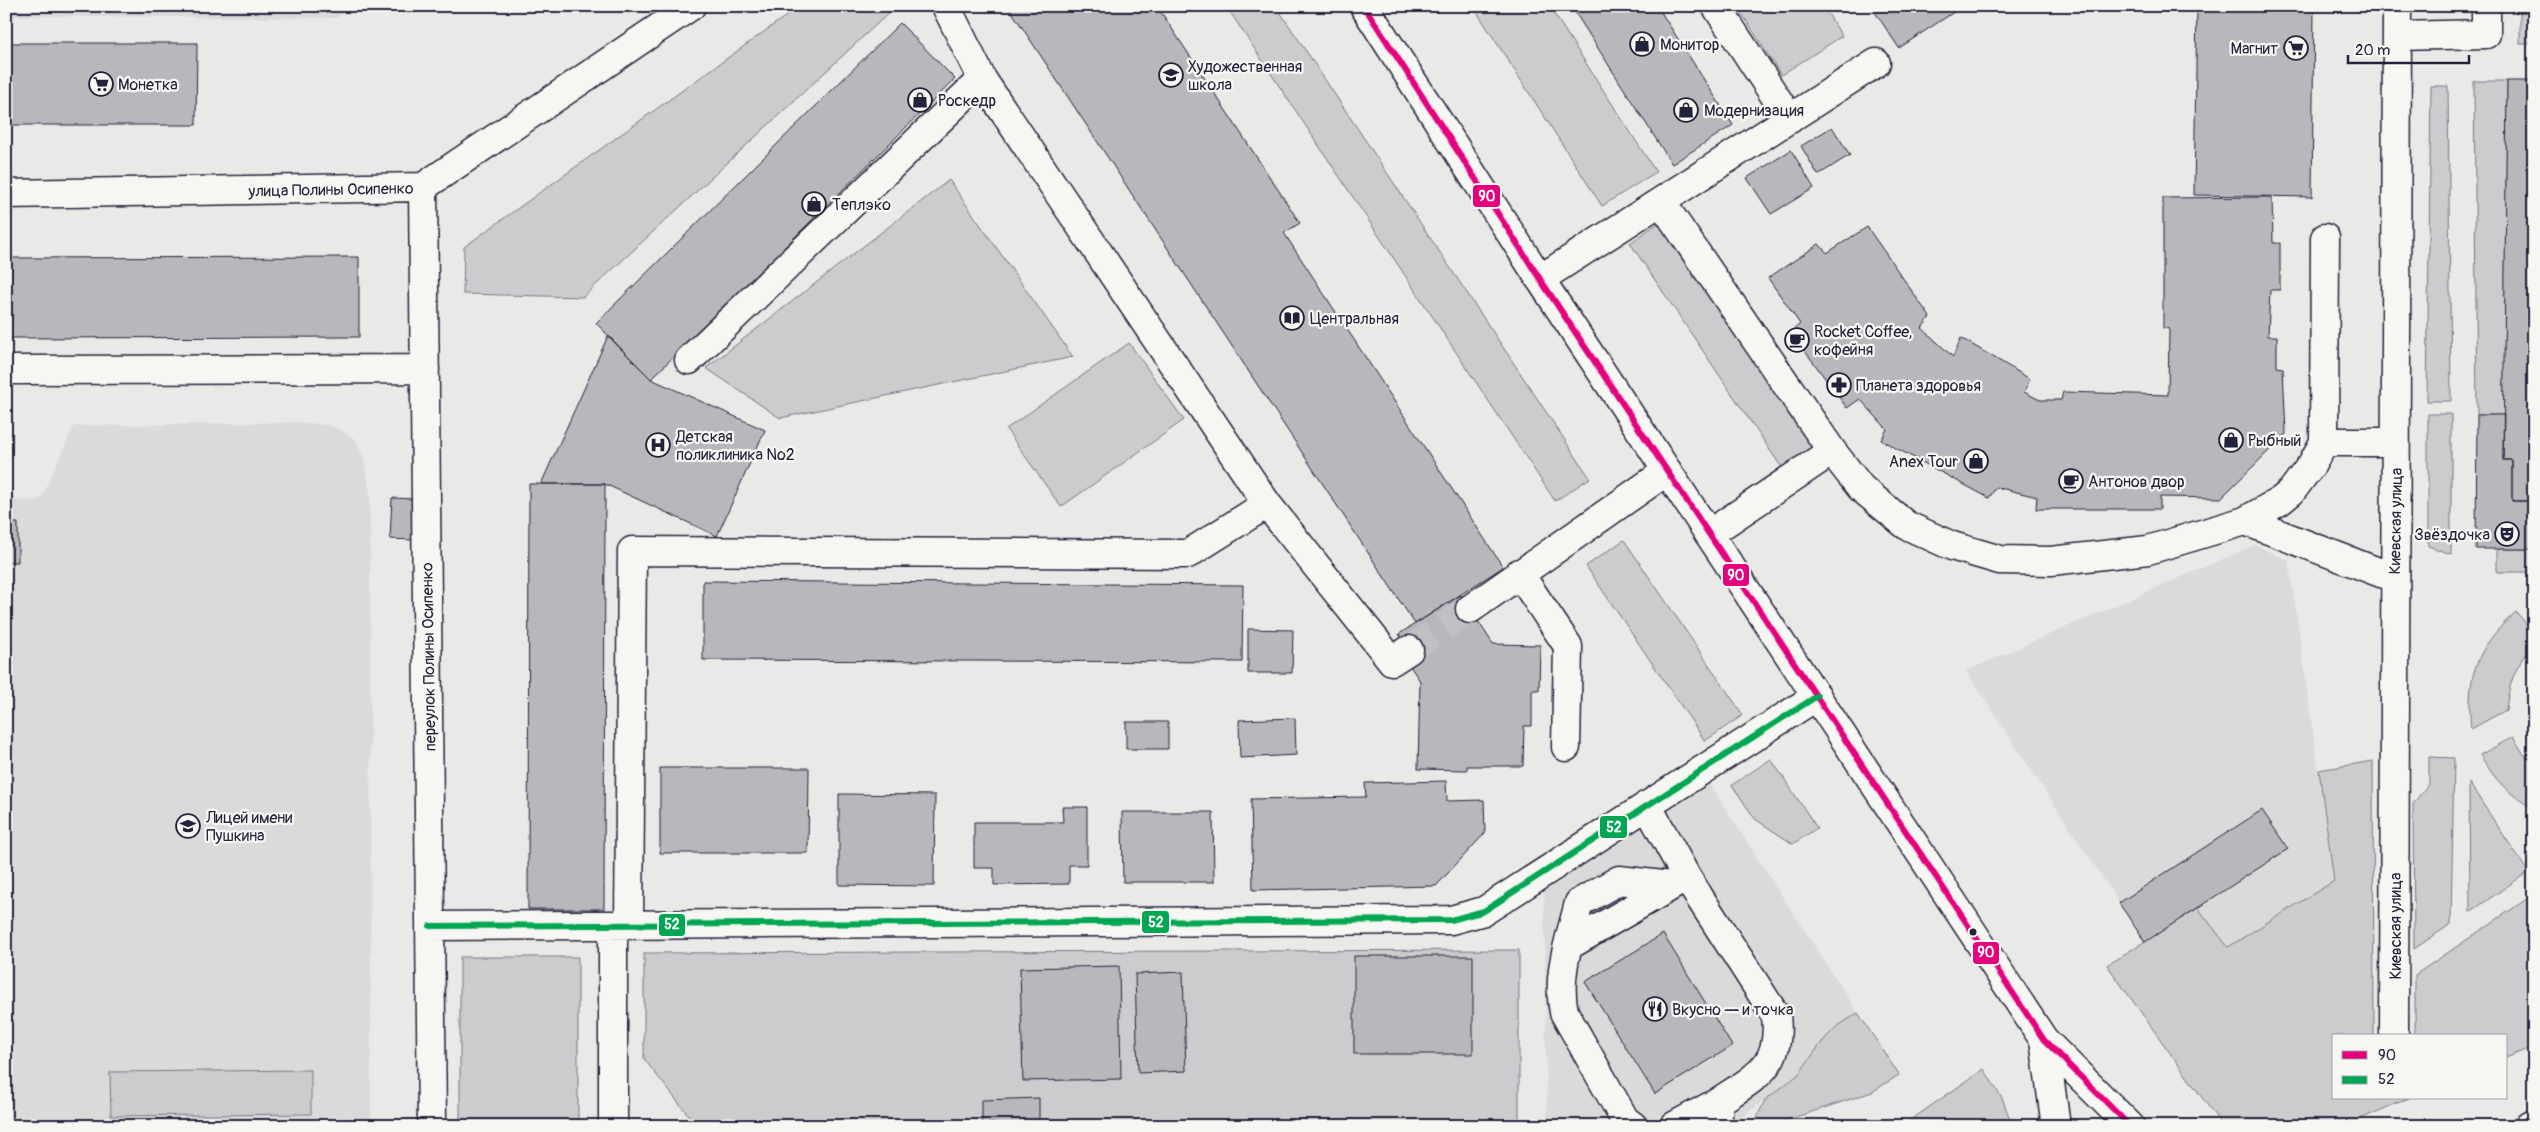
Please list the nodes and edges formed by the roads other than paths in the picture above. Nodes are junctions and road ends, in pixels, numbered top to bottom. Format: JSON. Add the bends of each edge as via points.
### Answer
{"nodes":[{"id":1,"x":691,"y":6,"type":"edge"},
{"id":2,"x":946,"y":6,"type":"edge"},
{"id":3,"x":1364,"y":6,"type":"edge"},
{"id":4,"x":1716,"y":6,"type":"edge"},
{"id":5,"x":2397,"y":6,"type":"edge"},
{"id":6,"x":2486,"y":6,"type":"edge"},
{"id":7,"x":2397,"y":36,"type":"junction"},
{"id":8,"x":1876,"y":63,"type":"dead end"},
{"id":9,"x":982,"y":79,"type":"junction"},
{"id":10,"x":1790,"y":119,"type":"junction"},
{"id":11,"x":424,"y":187,"type":"junction"},
{"id":12,"x":6,"y":194,"type":"edge"},
{"id":13,"x":1662,"y":203,"type":"junction"},
{"id":14,"x":2325,"y":238,"type":"dead end"},
{"id":15,"x":1540,"y":279,"type":"junction"},
{"id":16,"x":690,"y":360,"type":"dead end"},
{"id":17,"x":425,"y":369,"type":"junction"},
{"id":18,"x":6,"y":370,"type":"edge"},
{"id":19,"x":2324,"y":442,"type":"junction"},
{"id":20,"x":2395,"y":442,"type":"junction"},
{"id":21,"x":1832,"y":450,"type":"junction"},
{"id":22,"x":1667,"y":471,"type":"junction"},
{"id":23,"x":1268,"y":504,"type":"junction"},
{"id":24,"x":2245,"y":521,"type":"junction"},
{"id":25,"x":1710,"y":534,"type":"junction"},
{"id":26,"x":1519,"y":573,"type":"junction"},
{"id":27,"x":2394,"y":578,"type":"junction"},
{"id":28,"x":1470,"y":609,"type":"tunnel mouth"},
{"id":29,"x":1409,"y":650,"type":"tunnel mouth"},
{"id":30,"x":1817,"y":696,"type":"junction"},
{"id":31,"x":1566,"y":747,"type":"dead end"},
{"id":32,"x":1647,"y":806,"type":"junction"},
{"id":33,"x":1679,"y":882,"type":"junction"},
{"id":34,"x":621,"y":925,"type":"junction"},
{"id":35,"x":430,"y":926,"type":"junction"},
{"id":36,"x":2394,"y":1034,"type":"edge"},
{"id":37,"x":2044,"y":1040,"type":"junction"},
{"id":38,"x":1718,"y":1114,"type":"edge"},
{"id":39,"x":2534,"y":1124,"type":"edge"},
{"id":40,"x":432,"y":1126,"type":"edge"},
{"id":41,"x":613,"y":1126,"type":"edge"},
{"id":42,"x":1634,"y":1126,"type":"edge"},
{"id":43,"x":1674,"y":1126,"type":"edge"},
{"id":44,"x":2056,"y":1126,"type":"edge"},
{"id":45,"x":2130,"y":1126,"type":"edge"},
{"id":46,"x":2529,"y":1126,"type":"edge"}],
"edges":[{"from":1,"to":11,"type":"street","name":"улица Полины Осипенко"},
{"from":2,"to":9,"type":"street"},
{"from":3,"to":15,"type":"street"},
{"from":4,"to":10,"type":"street"},
{"from":5,"to":7,"type":"street","name":"Киевская улица"},
{"from":6,"to":7,"type":"street","via":[[2486,34]]},
{"from":7,"to":20,"type":"street","name":"Киевская улица"},
{"from":8,"to":10,"type":"street"},
{"from":9,"to":16,"type":"street"},
{"from":9,"to":23,"type":"street"},
{"from":10,"to":13,"type":"street"},
{"from":11,"to":12,"type":"street","name":"улица Полины Осипенко"},
{"from":11,"to":17,"type":"street","name":"переулок Полины Осипенко"},
{"from":13,"to":15,"type":"street"},
{"from":13,"to":21,"type":"street"},
{"from":14,"to":19,"type":"street"},
{"from":15,"to":22,"type":"street"},
{"from":17,"to":18,"type":"street"},
{"from":17,"to":35,"type":"street","name":"переулок Полины Осипенко"},
{"from":19,"to":20,"type":"street"},
{"from":19,"to":24,"type":"street","via":[[2291,492]]},
{"from":20,"to":27,"type":"street","name":"Киевская улица"},
{"from":21,"to":24,"type":"street","via":[[1861,488],[1906,525],[1952,546],[2000,560],[2051,560],[2148,550]]},
{"from":21,"to":25,"type":"street"},
{"from":22,"to":25,"type":"street"},
{"from":22,"to":26,"type":"street"},
{"from":23,"to":29,"type":"street","via":[[1392,661]]},
{"from":23,"to":34,"type":"street","via":[[1188,554],[632,551]]},
{"from":24,"to":27,"type":"street"},
{"from":25,"to":30,"type":"street"},
{"from":26,"to":28,"type":"street"},
{"from":26,"to":31,"type":"street","via":[[1568,646]]},
{"from":27,"to":36,"type":"street","name":"Киевская улица"},
{"from":30,"to":32,"type":"street"},
{"from":30,"to":37,"type":"street"},
{"from":32,"to":33,"type":"street"},
{"from":32,"to":34,"type":"street","via":[[1484,911],[1450,920]]},
{"from":33,"to":38,"type":"street","via":[[1776,1016],[1778,1037],[1772,1057]]},
{"from":33,"to":42,"type":"street","via":[[1619,880],[1579,903],[1561,976],[1564,1012],[1625,1120]]},
{"from":34,"to":35,"type":"street"},
{"from":34,"to":41,"type":"street"},
{"from":35,"to":40,"type":"street","name":"переулок Полины Осипенко"},
{"from":37,"to":44,"type":"street"},
{"from":37,"to":45,"type":"street"},
{"from":38,"to":43,"type":"street"},
{"from":39,"to":46,"type":"street"}]}
